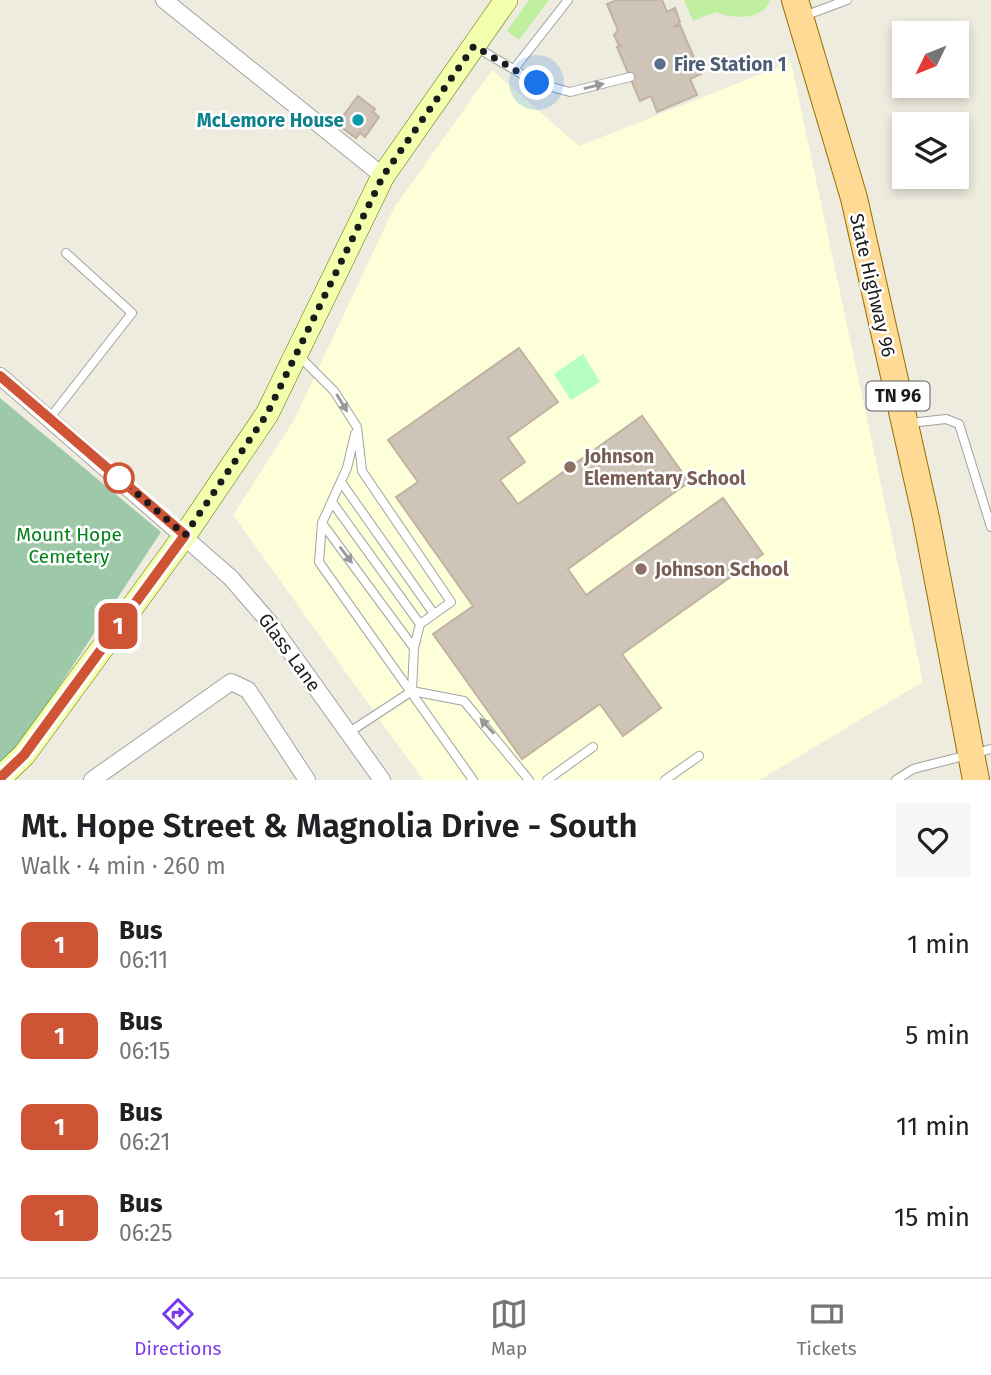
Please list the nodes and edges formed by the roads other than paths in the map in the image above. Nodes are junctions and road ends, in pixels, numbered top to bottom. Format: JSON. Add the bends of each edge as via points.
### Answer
{"nodes":[{"id":1,"x":164,"y":0,"type":"edge"},
{"id":2,"x":506,"y":0,"type":"edge"},
{"id":3,"x":568,"y":0,"type":"edge"},
{"id":4,"x":848,"y":0,"type":"edge"},
{"id":5,"x":798,"y":9,"type":"edge"},
{"id":6,"x":474,"y":46,"type":"junction"},
{"id":7,"x":514,"y":69,"type":"junction"},
{"id":8,"x":630,"y":77,"type":"dead end"},
{"id":9,"x":383,"y":176,"type":"junction"},
{"id":10,"x":66,"y":253,"type":"dead end"},
{"id":11,"x":296,"y":353,"type":"junction"},
{"id":12,"x":0,"y":376,"type":"edge"},
{"id":13,"x":49,"y":419,"type":"junction"},
{"id":14,"x":905,"y":424,"type":"junction"},
{"id":15,"x":357,"y":428,"type":"junction"},
{"id":16,"x":341,"y":482,"type":"junction"},
{"id":17,"x":332,"y":502,"type":"junction"},
{"id":18,"x":322,"y":523,"type":"junction"},
{"id":19,"x":991,"y":527,"type":"edge"},
{"id":20,"x":185,"y":535,"type":"junction"},
{"id":21,"x":434,"y":614,"type":"junction"},
{"id":22,"x":420,"y":624,"type":"junction"},
{"id":23,"x":414,"y":648,"type":"junction"},
{"id":24,"x":412,"y":691,"type":"junction"},
{"id":25,"x":348,"y":733,"type":"junction"},
{"id":26,"x":593,"y":747,"type":"dead end"},
{"id":27,"x":981,"y":751,"type":"edge"},
{"id":28,"x":699,"y":756,"type":"dead end"},
{"id":29,"x":0,"y":778,"type":"edge"},
{"id":30,"x":92,"y":780,"type":"edge"},
{"id":31,"x":307,"y":780,"type":"edge"},
{"id":32,"x":382,"y":780,"type":"edge"},
{"id":33,"x":473,"y":780,"type":"edge"},
{"id":34,"x":529,"y":780,"type":"edge"},
{"id":35,"x":547,"y":780,"type":"edge"},
{"id":36,"x":664,"y":780,"type":"edge"},
{"id":37,"x":897,"y":780,"type":"edge"},
{"id":38,"x":976,"y":780,"type":"edge"}],
"edges":[{"from":1,"to":9,"type":"street"},
{"from":2,"to":6,"type":"street"},
{"from":3,"to":7,"type":"lane"},
{"from":4,"to":5,"type":"lane"},
{"from":5,"to":14,"type":"main road","name":"State Highway 96","number":"TN 96","via":[[854,198]]},
{"from":6,"to":7,"type":"lane"},
{"from":6,"to":9,"type":"street"},
{"from":7,"to":8,"type":"lane","one_way":true,"via":[[537,83],[570,92]]},
{"from":9,"to":11,"type":"street"},
{"from":10,"to":13,"type":"lane","via":[[132,313]]},
{"from":11,"to":15,"type":"lane","one_way":true,"via":[[334,391]]},
{"from":11,"to":20,"type":"street","via":[[267,414]]},
{"from":12,"to":13,"type":"street","name":"Glass Lane"},
{"from":13,"to":20,"type":"street","name":"Glass Lane"},
{"from":14,"to":19,"type":"lane","via":[[946,419],[958,424]]},
{"from":14,"to":27,"type":"main road","name":"State Highway 96","number":"TN 96"},
{"from":15,"to":16,"type":"lane"},
{"from":15,"to":21,"type":"lane","via":[[362,471],[451,602]]},
{"from":16,"to":17,"type":"lane"},
{"from":16,"to":21,"type":"lane"},
{"from":17,"to":18,"type":"lane"},
{"from":17,"to":22,"type":"lane"},
{"from":18,"to":23,"type":"lane","one_way":true},
{"from":18,"to":24,"type":"lane","via":[[318,562]]},
{"from":20,"to":25,"type":"street","name":"Glass Lane","via":[[269,622]]},
{"from":20,"to":29,"type":"street","via":[[24,755]]},
{"from":21,"to":22,"type":"lane"},
{"from":22,"to":23,"type":"lane"},
{"from":23,"to":24,"type":"lane"},
{"from":24,"to":25,"type":"lane"},
{"from":24,"to":33,"type":"lane"},
{"from":34,"to":24,"type":"lane","one_way":true,"via":[[464,701]]},
{"from":25,"to":32,"type":"street","name":"Glass Lane"},
{"from":26,"to":35,"type":"lane"},
{"from":27,"to":37,"type":"lane","via":[[913,769]]},
{"from":27,"to":38,"type":"main road","name":"State Highway 96","number":"TN 96"},
{"from":28,"to":36,"type":"lane"},
{"from":30,"to":31,"type":"street","via":[[231,682],[248,690]]}]}
